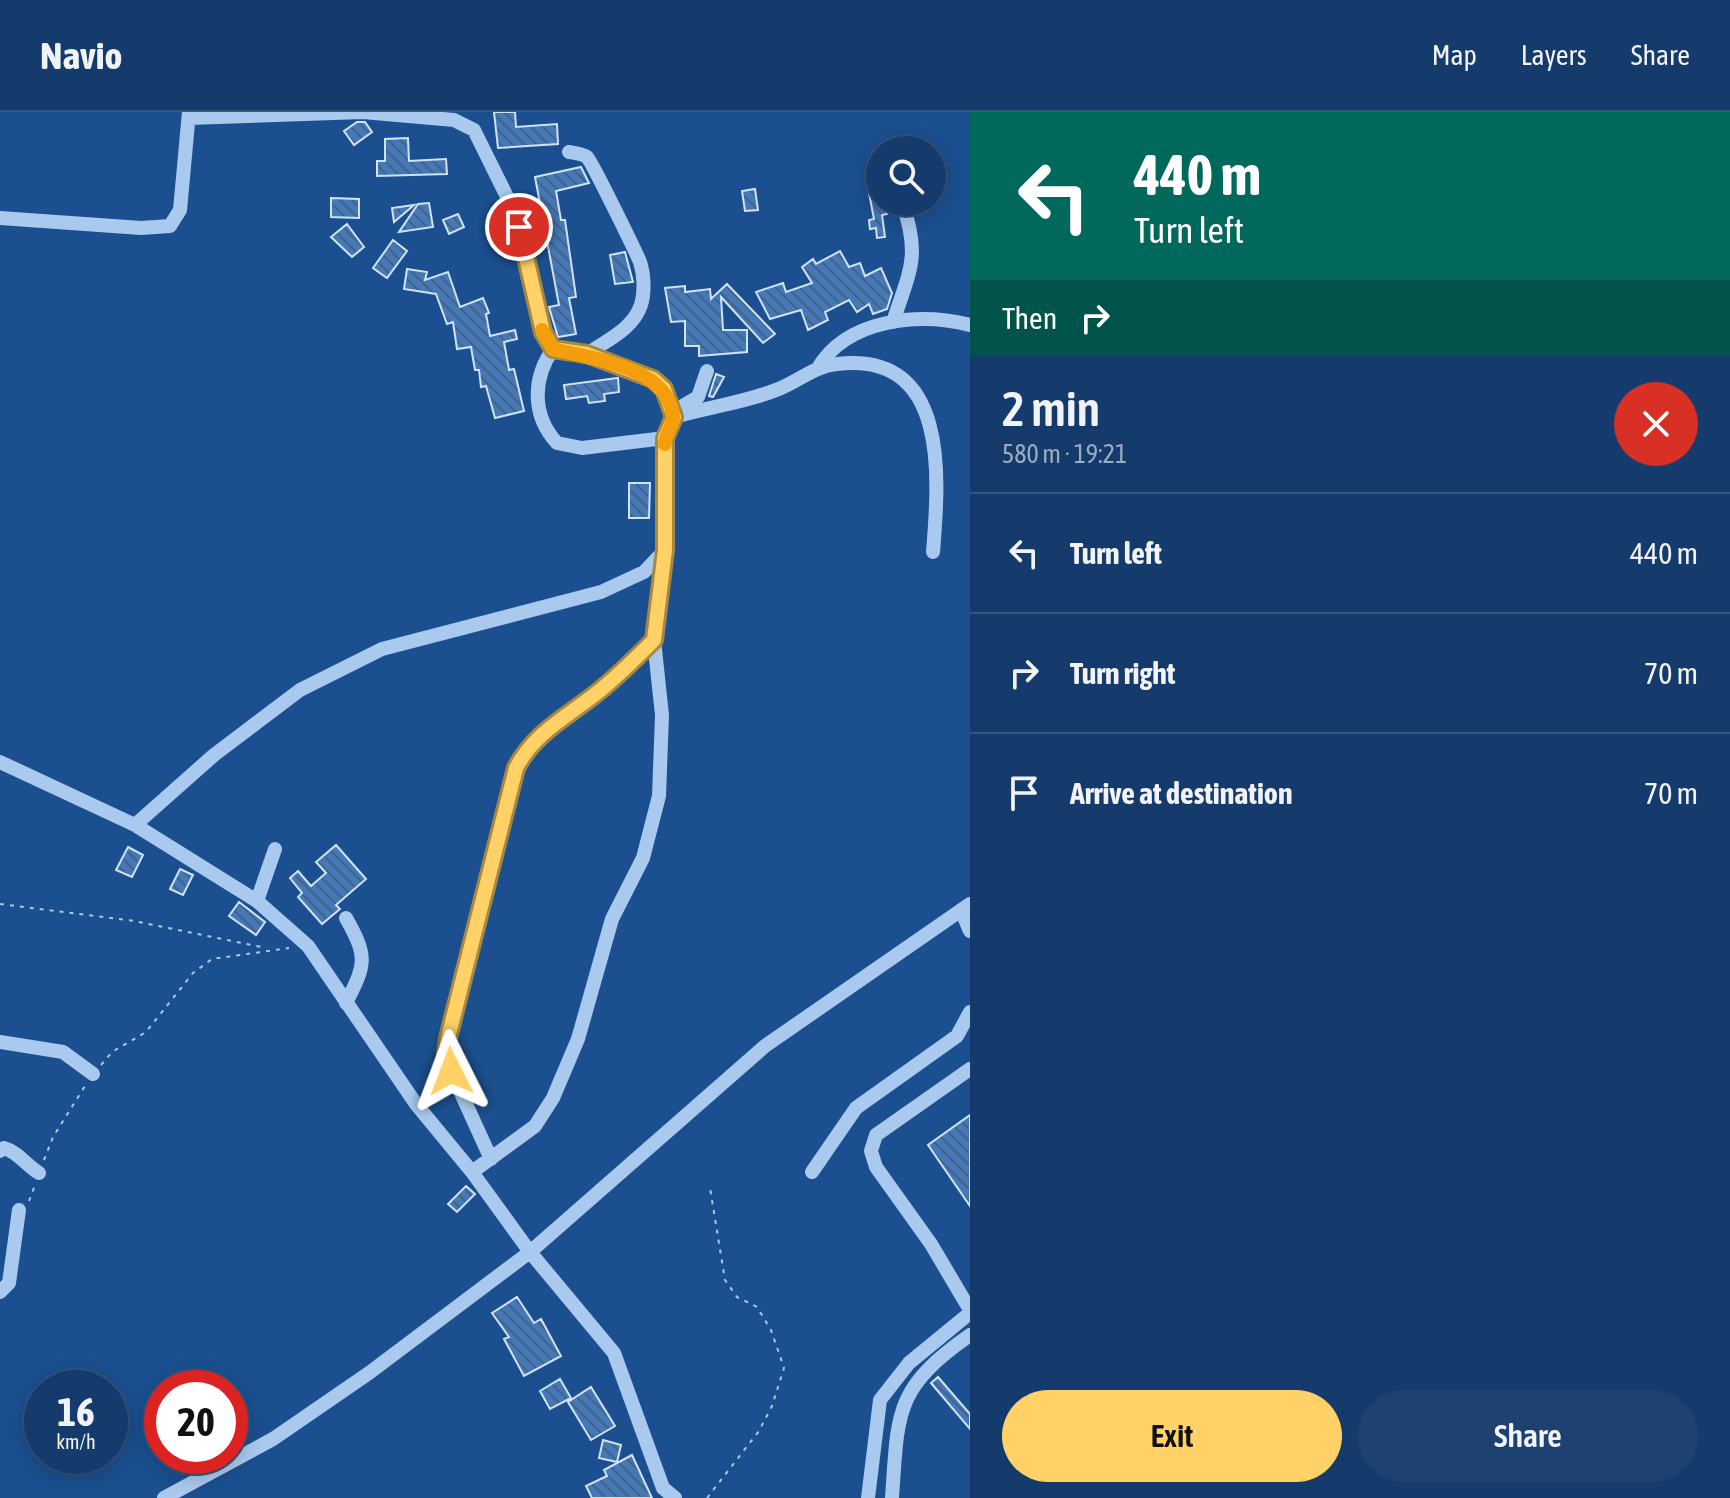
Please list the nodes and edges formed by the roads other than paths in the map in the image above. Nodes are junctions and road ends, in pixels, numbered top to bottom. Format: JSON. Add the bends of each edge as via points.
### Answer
{"nodes":[{"id":1,"x":363,"y":112,"type":"edge"},
{"id":2,"x":189,"y":115,"type":"edge"},
{"id":3,"x":569,"y":152,"type":"dead end"},
{"id":4,"x":906,"y":216,"type":"edge"},
{"id":5,"x":0,"y":218,"type":"edge"},
{"id":6,"x":893,"y":322,"type":"junction"},
{"id":7,"x":970,"y":325,"type":"edge"},
{"id":8,"x":553,"y":349,"type":"junction"},
{"id":9,"x":587,"y":354,"type":"junction"},
{"id":10,"x":818,"y":368,"type":"junction"},
{"id":11,"x":707,"y":371,"type":"dead end"},
{"id":12,"x":673,"y":414,"type":"junction"},
{"id":13,"x":665,"y":438,"type":"junction"},
{"id":14,"x":665,"y":550,"type":"junction"},
{"id":15,"x":933,"y":552,"type":"dead end"},
{"id":16,"x":654,"y":640,"type":"junction"},
{"id":17,"x":0,"y":762,"type":"edge"},
{"id":18,"x":135,"y":825,"type":"junction"},
{"id":19,"x":275,"y":849,"type":"dead end"},
{"id":20,"x":257,"y":901,"type":"junction"},
{"id":21,"x":966,"y":907,"type":"edge"},
{"id":22,"x":346,"y":918,"type":"dead end"},
{"id":23,"x":970,"y":931,"type":"edge"},
{"id":24,"x":346,"y":1003,"type":"junction"},
{"id":25,"x":970,"y":1012,"type":"edge"},
{"id":26,"x":0,"y":1042,"type":"edge"},
{"id":27,"x":970,"y":1069,"type":"edge"},
{"id":28,"x":93,"y":1074,"type":"road end"},
{"id":29,"x":0,"y":1151,"type":"edge"},
{"id":30,"x":491,"y":1159,"type":"junction"},
{"id":31,"x":472,"y":1172,"type":"junction"},
{"id":32,"x":812,"y":1172,"type":"dead end"},
{"id":33,"x":39,"y":1173,"type":"road end"},
{"id":34,"x":19,"y":1210,"type":"road end"},
{"id":35,"x":530,"y":1252,"type":"junction"},
{"id":36,"x":0,"y":1292,"type":"edge"},
{"id":37,"x":970,"y":1311,"type":"edge"},
{"id":38,"x":970,"y":1335,"type":"edge"},
{"id":39,"x":164,"y":1498,"type":"edge"},
{"id":40,"x":675,"y":1498,"type":"edge"},
{"id":41,"x":868,"y":1498,"type":"edge"},
{"id":42,"x":892,"y":1498,"type":"edge"}],
"edges":[{"from":1,"to":2,"type":"street"},
{"from":1,"to":8,"type":"street","via":[[454,120],[474,130],[513,209],[543,332]]},
{"from":2,"to":5,"type":"street","via":[[180,210],[170,226]]},
{"from":3,"to":9,"type":"street","via":[[585,155],[597,170],[640,263],[643,282],[641,304],[630,325]]},
{"from":4,"to":6,"type":"street","via":[[914,260]]},
{"from":6,"to":7,"type":"street","via":[[947,320]]},
{"from":6,"to":10,"type":"street","via":[[844,338]]},
{"from":8,"to":9,"type":"street"},
{"from":8,"to":13,"type":"street","via":[[542,365],[538,399],[544,425],[557,443],[582,448]]},
{"from":9,"to":12,"type":"street","via":[[653,379],[664,389]]},
{"from":10,"to":12,"type":"street","via":[[780,388]]},
{"from":10,"to":15,"type":"street","via":[[856,363],[889,371],[909,386],[930,418],[938,463]]},
{"from":11,"to":12,"type":"street","via":[[698,397]]},
{"from":12,"to":13,"type":"street"},
{"from":13,"to":14,"type":"street"},
{"from":14,"to":16,"type":"street"},
{"from":14,"to":18,"type":"street","via":[[644,572],[601,592],[382,649],[300,690],[214,755]]},
{"from":16,"to":30,"type":"street","via":[[662,715],[660,784],[643,858],[612,919],[578,1039],[553,1098],[535,1126]]},
{"from":16,"to":30,"type":"street","via":[[597,693],[540,733],[516,768],[447,1045],[451,1071]]},
{"from":17,"to":18,"type":"street"},
{"from":18,"to":20,"type":"street"},
{"from":19,"to":20,"type":"street"},
{"from":20,"to":24,"type":"street","via":[[308,946]]},
{"from":21,"to":23,"type":"street"},
{"from":21,"to":35,"type":"street","via":[[765,1046]]},
{"from":22,"to":24,"type":"street","via":[[364,949],[362,972]]},
{"from":24,"to":31,"type":"street","via":[[416,1104]]},
{"from":25,"to":32,"type":"street","via":[[957,1036],[856,1108]]},
{"from":26,"to":28,"type":"street","via":[[63,1052]]},
{"from":27,"to":37,"type":"street","via":[[876,1135],[871,1151],[876,1167]]},
{"from":29,"to":33,"type":"street","via":[[14,1151]]},
{"from":30,"to":31,"type":"street"},
{"from":31,"to":35,"type":"street"},
{"from":34,"to":36,"type":"street","via":[[9,1283]]},
{"from":35,"to":39,"type":"street","via":[[273,1439]]},
{"from":35,"to":40,"type":"street","via":[[614,1353],[663,1488]]},
{"from":37,"to":41,"type":"street","via":[[909,1363],[880,1400]]},
{"from":38,"to":42,"type":"street","via":[[916,1379],[905,1399]]}]}
